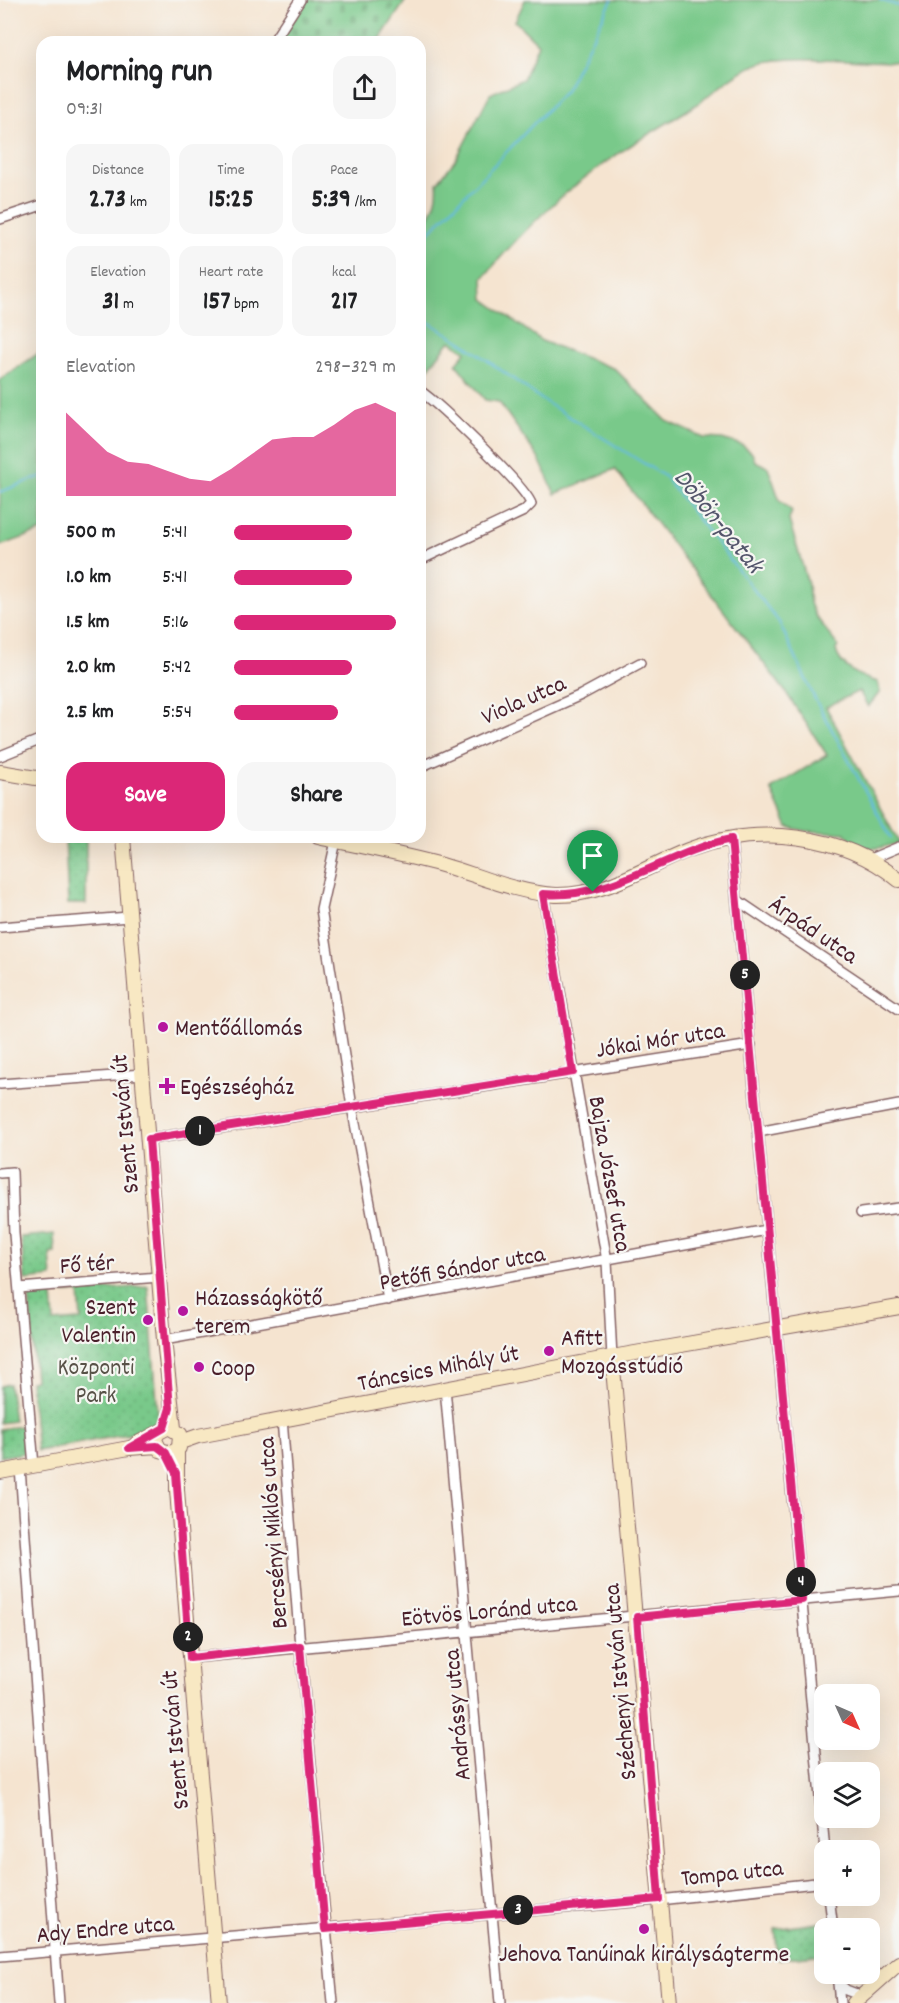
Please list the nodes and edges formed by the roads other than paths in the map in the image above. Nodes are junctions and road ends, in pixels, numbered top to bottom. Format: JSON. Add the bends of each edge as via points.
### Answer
{"nodes":[{"id":1,"x":300,"y":0,"type":"edge"},
{"id":2,"x":277,"y":36,"type":"edge"},
{"id":3,"x":36,"y":207,"type":"edge"},
{"id":4,"x":0,"y":219,"type":"edge"},
{"id":5,"x":426,"y":396,"type":"edge"},
{"id":6,"x":426,"y":557,"type":"edge"},
{"id":7,"x":640,"y":663,"type":"dead end"},
{"id":8,"x":36,"y":742,"type":"edge"},
{"id":9,"x":0,"y":756,"type":"edge"},
{"id":10,"x":426,"y":764,"type":"edge"},
{"id":11,"x":0,"y":772,"type":"edge"},
{"id":12,"x":36,"y":778,"type":"edge"},
{"id":13,"x":731,"y":839,"type":"junction"},
{"id":14,"x":123,"y":843,"type":"edge"},
{"id":15,"x":336,"y":843,"type":"edge"},
{"id":16,"x":345,"y":843,"type":"edge"},
{"id":17,"x":899,"y":847,"type":"edge"},
{"id":18,"x":870,"y":859,"type":"junction"},
{"id":19,"x":899,"y":880,"type":"edge"},
{"id":20,"x":543,"y":894,"type":"junction"},
{"id":21,"x":737,"y":900,"type":"junction"},
{"id":22,"x":129,"y":917,"type":"junction"},
{"id":23,"x":0,"y":927,"type":"edge"},
{"id":24,"x":899,"y":1009,"type":"edge"},
{"id":25,"x":751,"y":1045,"type":"junction"},
{"id":26,"x":573,"y":1072,"type":"junction"},
{"id":27,"x":143,"y":1074,"type":"junction"},
{"id":28,"x":0,"y":1084,"type":"edge"},
{"id":29,"x":899,"y":1106,"type":"edge"},
{"id":30,"x":352,"y":1107,"type":"junction"},
{"id":31,"x":758,"y":1132,"type":"junction"},
{"id":32,"x":149,"y":1139,"type":"junction"},
{"id":33,"x":0,"y":1173,"type":"edge"},
{"id":34,"x":899,"y":1208,"type":"edge"},
{"id":35,"x":861,"y":1213,"type":"dead end"},
{"id":36,"x":767,"y":1230,"type":"junction"},
{"id":37,"x":607,"y":1261,"type":"junction"},
{"id":38,"x":159,"y":1277,"type":"junction"},
{"id":39,"x":19,"y":1288,"type":"junction"},
{"id":40,"x":388,"y":1300,"type":"junction"},
{"id":41,"x":899,"y":1307,"type":"edge"},
{"id":42,"x":777,"y":1328,"type":"junction"},
{"id":43,"x":164,"y":1340,"type":"junction"},
{"id":44,"x":612,"y":1356,"type":"junction"},
{"id":45,"x":446,"y":1388,"type":"junction"},
{"id":46,"x":282,"y":1419,"type":"junction"},
{"id":47,"x":169,"y":1439,"type":"junction"},
{"id":48,"x":27,"y":1467,"type":"junction"},
{"id":49,"x":1,"y":1470,"type":"edge"},
{"id":50,"x":899,"y":1591,"type":"edge"},
{"id":51,"x":802,"y":1600,"type":"junction"},
{"id":52,"x":637,"y":1617,"type":"junction"},
{"id":53,"x":468,"y":1631,"type":"junction"},
{"id":54,"x":300,"y":1646,"type":"junction"},
{"id":55,"x":190,"y":1658,"type":"junction"},
{"id":56,"x":824,"y":1840,"type":"edge"},
{"id":57,"x":814,"y":1883,"type":"edge"},
{"id":58,"x":659,"y":1899,"type":"junction"},
{"id":59,"x":492,"y":1912,"type":"junction"},
{"id":60,"x":325,"y":1929,"type":"junction"},
{"id":61,"x":213,"y":1939,"type":"junction"},
{"id":62,"x":54,"y":1952,"type":"junction"},
{"id":63,"x":0,"y":1956,"type":"edge"},
{"id":64,"x":899,"y":1963,"type":"edge"},
{"id":65,"x":838,"y":1984,"type":"edge"},
{"id":66,"x":842,"y":1984,"type":"edge"},
{"id":67,"x":858,"y":1999,"type":"edge"},
{"id":68,"x":59,"y":2003,"type":"edge"},
{"id":69,"x":219,"y":2003,"type":"edge"},
{"id":70,"x":333,"y":2003,"type":"edge"},
{"id":71,"x":500,"y":2003,"type":"edge"},
{"id":72,"x":669,"y":2003,"type":"edge"},
{"id":73,"x":840,"y":2003,"type":"edge"}],
"edges":[{"from":1,"to":2,"type":"street"},
{"from":3,"to":4,"type":"street"},
{"from":5,"to":6,"type":"street","via":[[522,488],[531,504]]},
{"from":7,"to":10,"type":"street","name":"Viola utca","via":[[581,695]]},
{"from":8,"to":9,"type":"street"},
{"from":11,"to":12,"type":"street"},
{"from":13,"to":18,"type":"street","via":[[780,837],[826,842]]},
{"from":13,"to":20,"type":"street","via":[[688,850],[593,892]]},
{"from":13,"to":21,"type":"street"},
{"from":14,"to":22,"type":"street","name":"Szent István út"},
{"from":15,"to":30,"type":"street","via":[[321,909]]},
{"from":16,"to":20,"type":"street"},
{"from":17,"to":18,"type":"street"},
{"from":18,"to":19,"type":"street"},
{"from":20,"to":26,"type":"street","name":"Bajza József utca"},
{"from":21,"to":24,"type":"street","name":"Árpád utca"},
{"from":21,"to":25,"type":"street"},
{"from":22,"to":23,"type":"street"},
{"from":22,"to":27,"type":"street","name":"Szent István út"},
{"from":25,"to":26,"type":"street","name":"Jókai Mór utca"},
{"from":25,"to":31,"type":"street"},
{"from":26,"to":30,"type":"street","name":"Jókai Mór utca"},
{"from":26,"to":37,"type":"street","name":"Bajza József utca"},
{"from":27,"to":28,"type":"street"},
{"from":27,"to":32,"type":"street","name":"Szent István út"},
{"from":29,"to":31,"type":"street"},
{"from":30,"to":32,"type":"street","name":"Jókai Mór utca"},
{"from":30,"to":40,"type":"street"},
{"from":31,"to":36,"type":"street"},
{"from":32,"to":38,"type":"street","name":"Szent István út"},
{"from":33,"to":39,"type":"street","via":[[12,1172]]},
{"from":34,"to":35,"type":"street"},
{"from":36,"to":37,"type":"street","name":"Petőfi Sándor utca"},
{"from":36,"to":42,"type":"street"},
{"from":37,"to":40,"type":"street","name":"Petőfi Sándor utca"},
{"from":37,"to":44,"type":"street","name":"Bajza József utca"},
{"from":38,"to":39,"type":"street","name":"Fő tér"},
{"from":38,"to":43,"type":"street","name":"Szent István út"},
{"from":39,"to":48,"type":"street"},
{"from":40,"to":43,"type":"street","name":"Petőfi Sándor utca"},
{"from":41,"to":42,"type":"street","name":"Táncsics Mihály út"},
{"from":42,"to":44,"type":"street","name":"Táncsics Mihály út"},
{"from":42,"to":51,"type":"street"},
{"from":43,"to":47,"type":"street","name":"Szent István út"},
{"from":44,"to":45,"type":"street","name":"Táncsics Mihály út"},
{"from":44,"to":52,"type":"street","name":"Széchenyi István utca"},
{"from":45,"to":46,"type":"street","name":"Táncsics Mihály út"},
{"from":45,"to":53,"type":"street","name":"Andrássy utca"},
{"from":46,"to":47,"type":"street","name":"Táncsics Mihály út"},
{"from":46,"to":54,"type":"street","name":"Bercsényi Miklós utca"},
{"from":47,"to":48,"type":"street","name":"Táncsics Mihály út"},
{"from":47,"to":55,"type":"street","name":"Szent István út","via":[[176,1473]]},
{"from":48,"to":49,"type":"street","name":"Táncsics Mihály út"},
{"from":48,"to":62,"type":"street"},
{"from":50,"to":51,"type":"street","name":"Eötvös Loránd utca"},
{"from":51,"to":52,"type":"street","name":"Eötvös Loránd utca"},
{"from":51,"to":56,"type":"street"},
{"from":52,"to":53,"type":"street","name":"Eötvös Loránd utca"},
{"from":52,"to":58,"type":"street","name":"Széchenyi István utca"},
{"from":53,"to":54,"type":"street","name":"Eötvös Loránd utca"},
{"from":53,"to":59,"type":"street","name":"Andrássy utca"},
{"from":54,"to":55,"type":"street","name":"Eötvös Loránd utca"},
{"from":54,"to":60,"type":"street","name":"Bercsényi Miklós utca"},
{"from":55,"to":61,"type":"street","name":"Szent István út"},
{"from":57,"to":58,"type":"street","name":"Tompa utca"},
{"from":58,"to":59,"type":"street","name":"Tompa utca"},
{"from":58,"to":72,"type":"street","name":"Széchenyi István utca"},
{"from":59,"to":60,"type":"street","name":"Tompa utca"},
{"from":59,"to":71,"type":"street","name":"Andrássy utca"},
{"from":60,"to":61,"type":"street","name":"Tompa utca"},
{"from":60,"to":70,"type":"street","name":"Bercsényi Miklós utca"},
{"from":61,"to":62,"type":"street","name":"Ady Endre utca"},
{"from":61,"to":69,"type":"street","name":"Szent István út"},
{"from":62,"to":63,"type":"street","name":"Ady Endre utca"},
{"from":62,"to":68,"type":"street"},
{"from":64,"to":67,"type":"street"},
{"from":65,"to":73,"type":"street"},
{"from":66,"to":67,"type":"street"}]}
